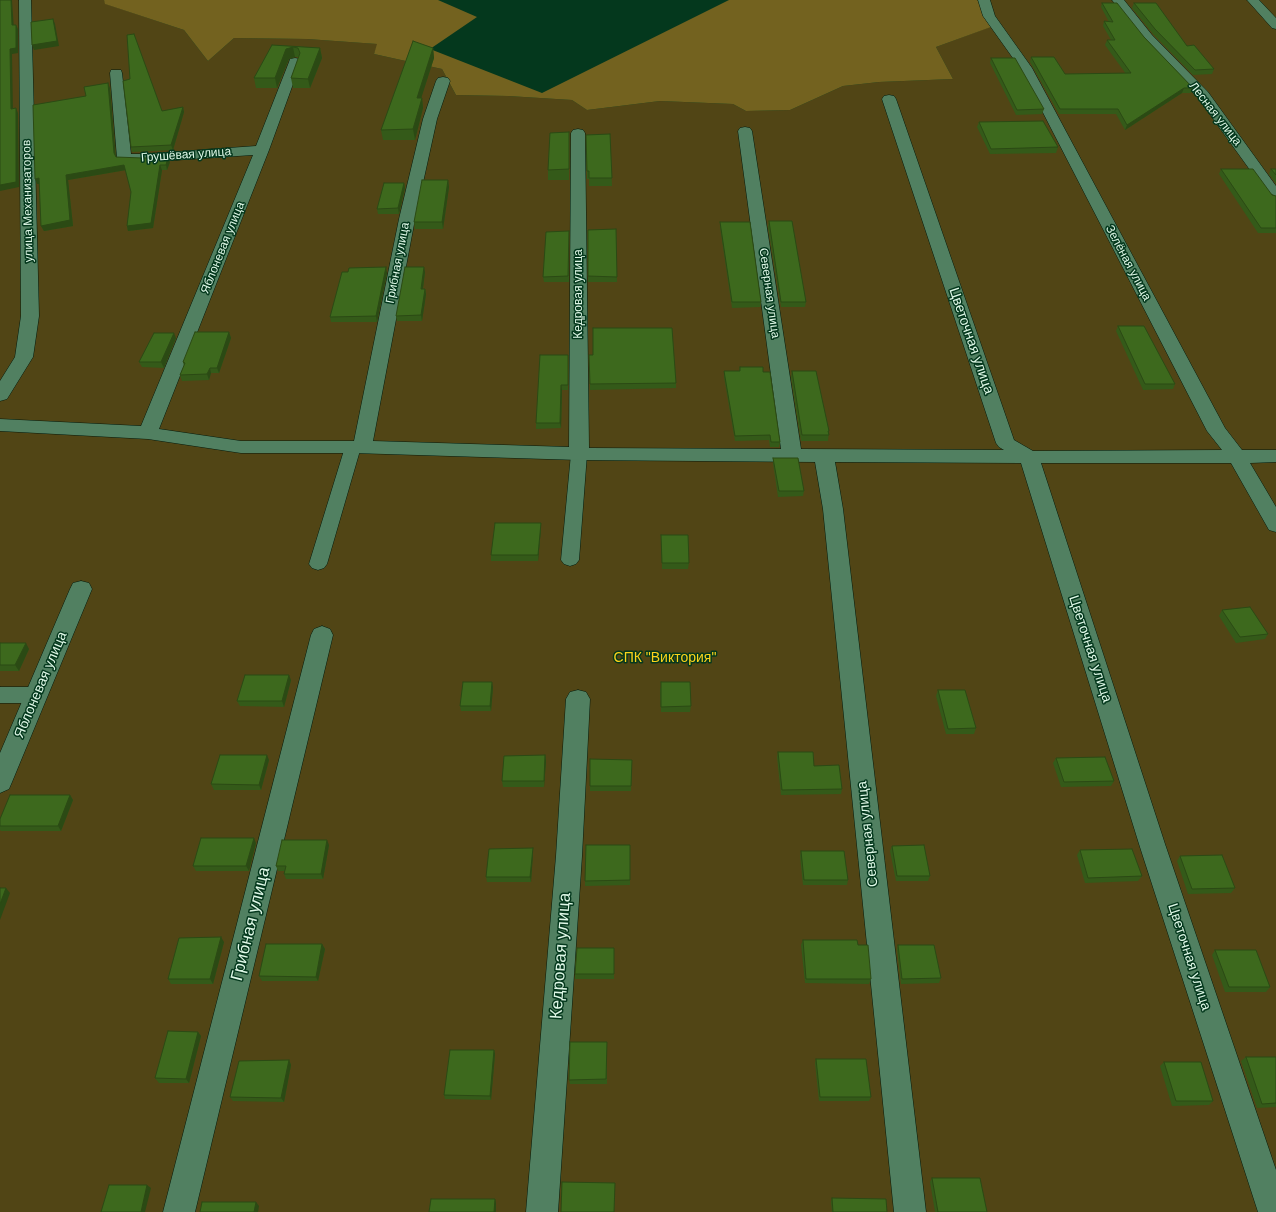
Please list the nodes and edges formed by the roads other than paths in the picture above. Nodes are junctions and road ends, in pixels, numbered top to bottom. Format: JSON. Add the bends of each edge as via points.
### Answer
{"nodes":[{"id":1,"x":26,"y":0,"type":"edge"},
{"id":2,"x":984,"y":0,"type":"edge"},
{"id":3,"x":1118,"y":0,"type":"edge"},
{"id":4,"x":1253,"y":0,"type":"edge"},
{"id":5,"x":1276,"y":25,"type":"edge"},
{"id":6,"x":294,"y":62,"type":"edge"},
{"id":7,"x":116,"y":73,"type":"dead end"},
{"id":8,"x":443,"y":81,"type":"dead end"},
{"id":9,"x":889,"y":98,"type":"dead end"},
{"id":10,"x":745,"y":132,"type":"dead end"},
{"id":11,"x":578,"y":133,"type":"dead end"},
{"id":12,"x":262,"y":150,"type":"junction"},
{"id":13,"x":1276,"y":196,"type":"edge"},
{"id":14,"x":0,"y":395,"type":"edge"},
{"id":15,"x":0,"y":426,"type":"edge"},
{"id":16,"x":148,"y":432,"type":"junction"},
{"id":17,"x":358,"y":448,"type":"junction"},
{"id":18,"x":579,"y":454,"type":"junction"},
{"id":19,"x":792,"y":455,"type":"junction"},
{"id":20,"x":1236,"y":455,"type":"junction"},
{"id":21,"x":824,"y":456,"type":"junction"},
{"id":22,"x":1276,"y":456,"type":"edge"},
{"id":23,"x":1028,"y":457,"type":"junction"},
{"id":24,"x":1276,"y":525,"type":"edge"},
{"id":25,"x":570,"y":560,"type":"dead end"},
{"id":26,"x":318,"y":564,"type":"dead end"},
{"id":27,"x":81,"y":589,"type":"dead end"},
{"id":28,"x":322,"y":635,"type":"dead end"},
{"id":29,"x":0,"y":695,"type":"edge"},
{"id":30,"x":37,"y":695,"type":"junction"},
{"id":31,"x":578,"y":699,"type":"dead end"},
{"id":32,"x":0,"y":782,"type":"edge"},
{"id":33,"x":179,"y":1212,"type":"edge"},
{"id":34,"x":542,"y":1212,"type":"edge"},
{"id":35,"x":910,"y":1212,"type":"edge"},
{"id":36,"x":1274,"y":1212,"type":"edge"}],
"edges":[{"from":1,"to":14,"type":"street","name":"улица Механизаторов","via":[[30,316],[24,357]]},
{"from":2,"to":20,"type":"street","name":"Зелёная улица","via":[[989,16],[1026,68],[1217,431]]},
{"from":3,"to":13,"type":"street","name":"Лесная улица","via":[[1148,38],[1203,95]]},
{"from":4,"to":5,"type":"street"},
{"from":6,"to":12,"type":"street","name":"Яблоневая улица"},
{"from":7,"to":12,"type":"street","name":"Грушёвая улица","via":[[124,158]]},
{"from":8,"to":17,"type":"street","name":"Грибная улица","via":[[430,119]]},
{"from":9,"to":23,"type":"street","name":"Цветочная улица","via":[[1006,443]]},
{"from":10,"to":19,"type":"street","name":"Северная улица"},
{"from":11,"to":18,"type":"street","name":"Кедровая улица"},
{"from":12,"to":16,"type":"street","name":"Яблоневая улица"},
{"from":15,"to":16,"type":"street"},
{"from":16,"to":17,"type":"street","via":[[241,447]]},
{"from":17,"to":18,"type":"street"},
{"from":17,"to":26,"type":"lane"},
{"from":18,"to":19,"type":"street"},
{"from":18,"to":25,"type":"lane"},
{"from":19,"to":21,"type":"street"},
{"from":20,"to":22,"type":"street"},
{"from":20,"to":23,"type":"street"},
{"from":20,"to":24,"type":"street","name":"Зелёная улица"},
{"from":21,"to":23,"type":"street"},
{"from":21,"to":35,"type":"street","name":"Северная улица","via":[[834,517]]},
{"from":23,"to":36,"type":"street","name":"Цветочная улица"},
{"from":27,"to":30,"type":"street","name":"Яблоневая улица"},
{"from":28,"to":33,"type":"street","name":"Грибная улица"},
{"from":29,"to":30,"type":"lane"},
{"from":30,"to":32,"type":"street","name":"Яблоневая улица"},
{"from":31,"to":34,"type":"street","name":"Кедровая улица","via":[[569,856]]}]}
